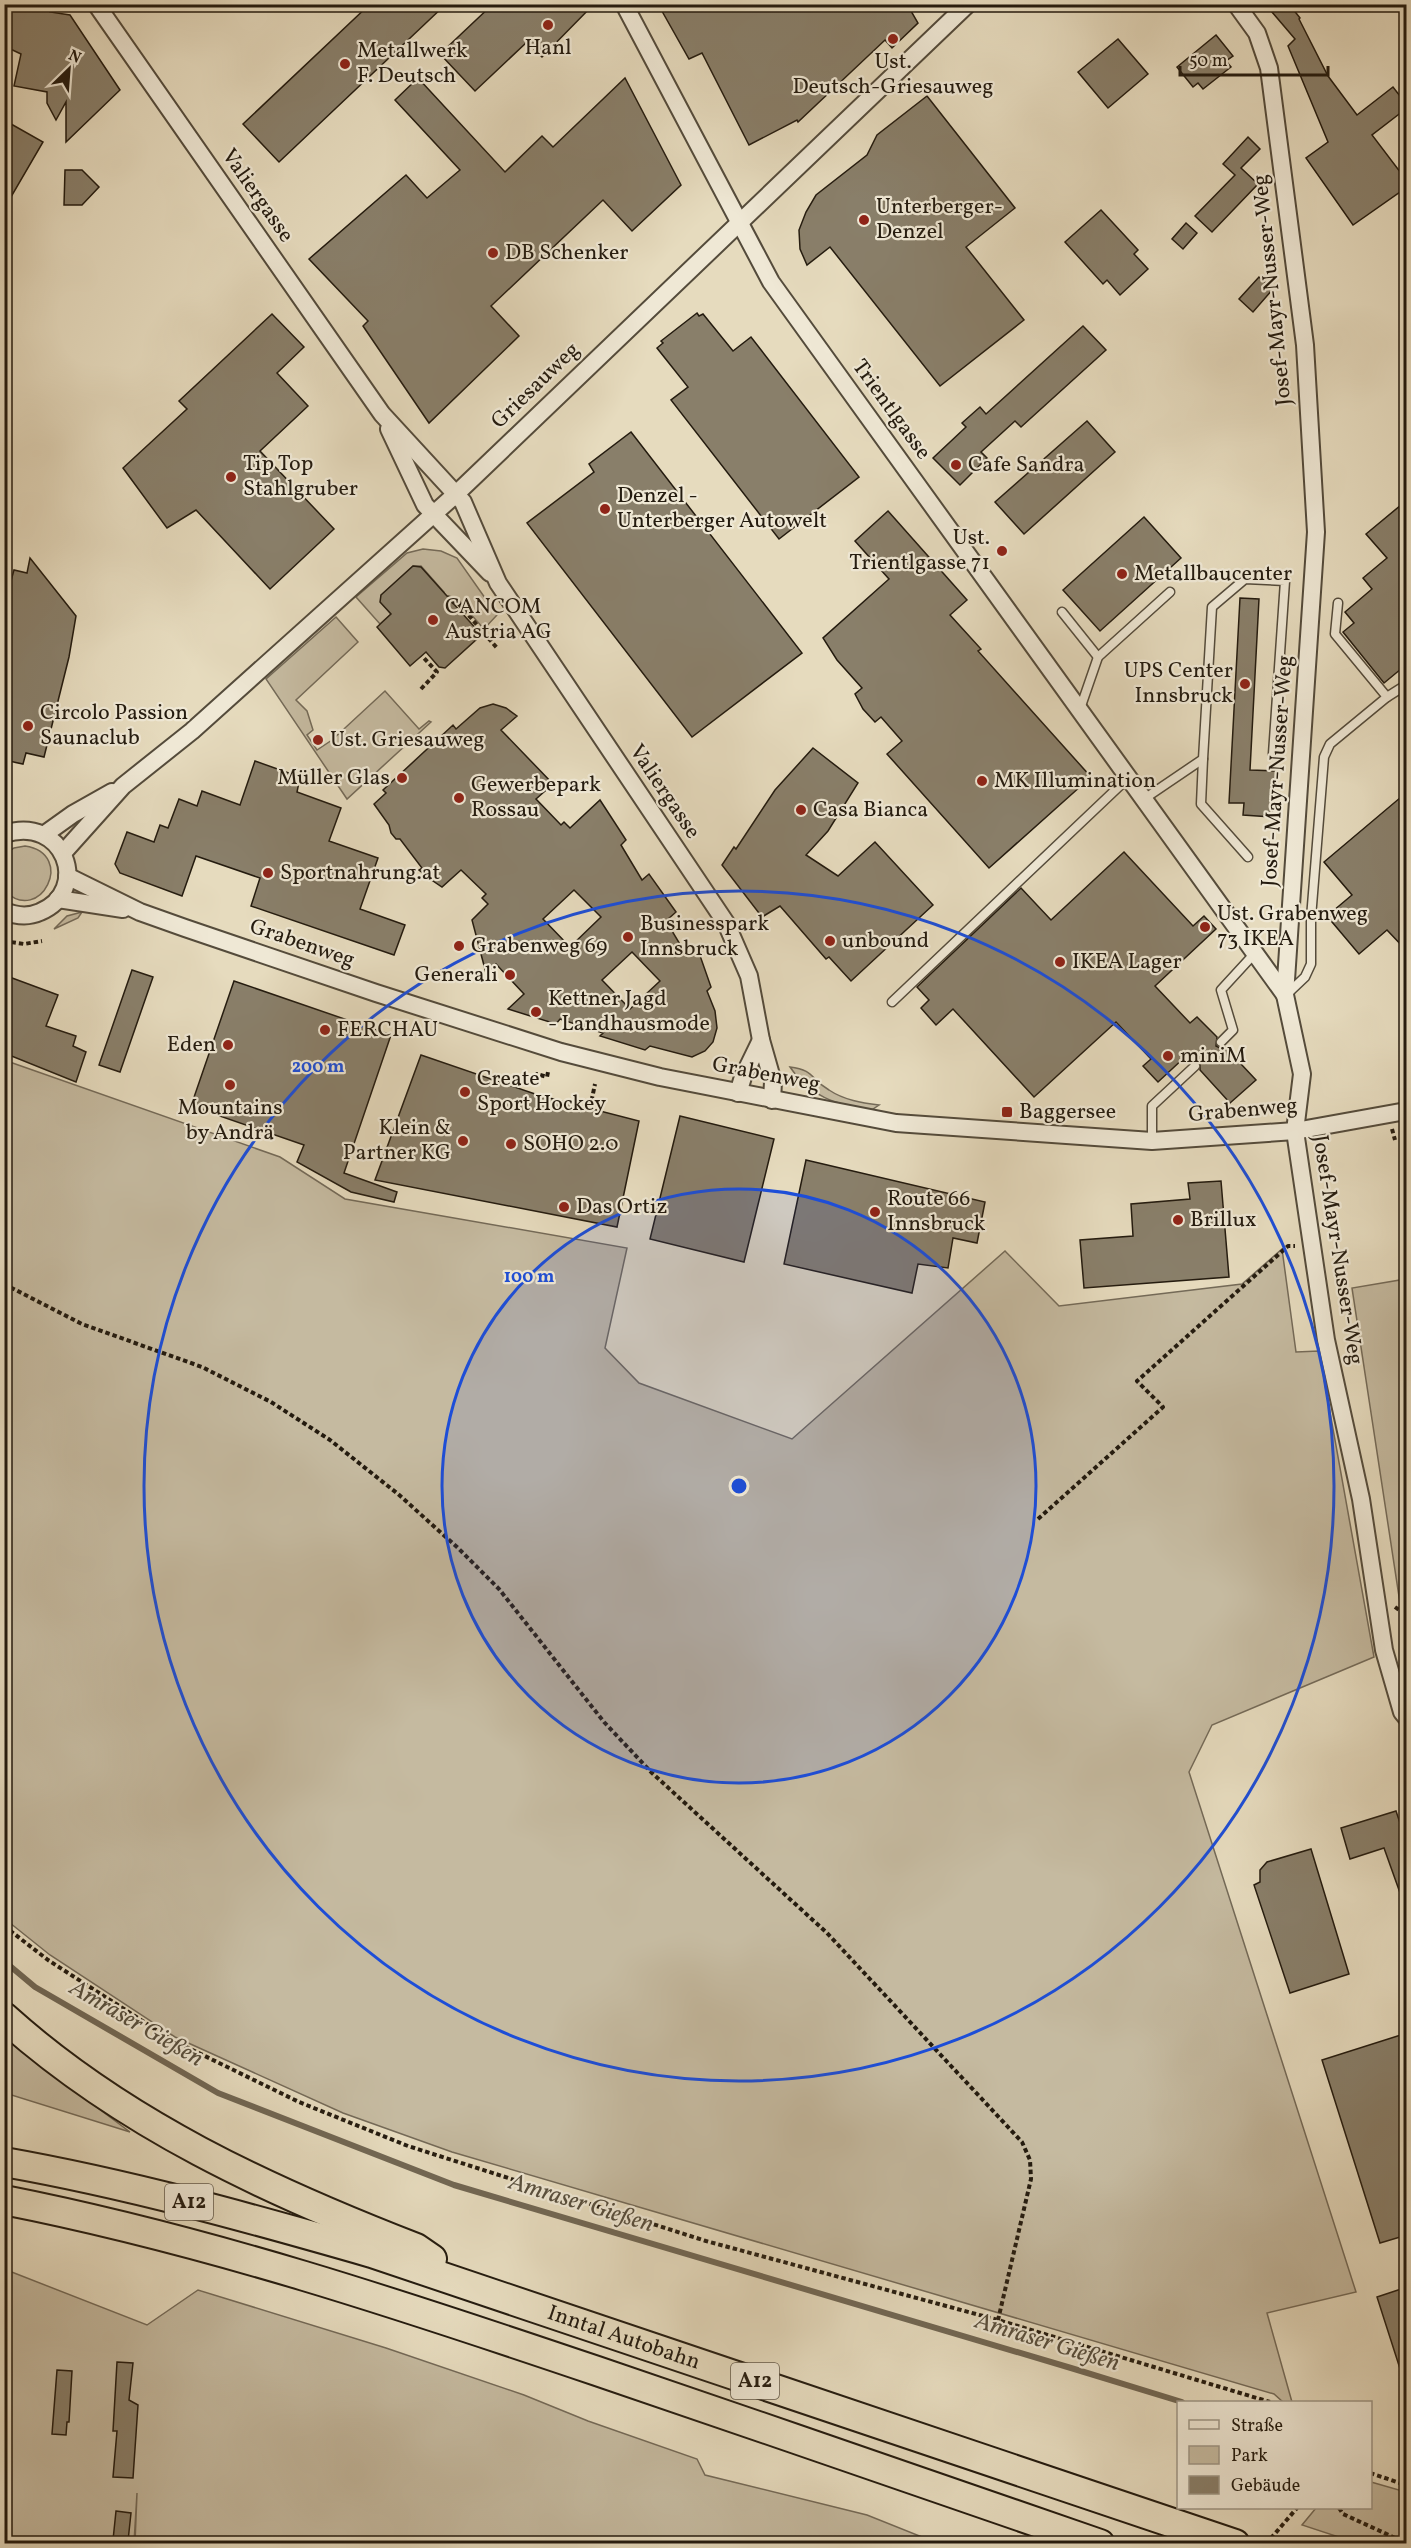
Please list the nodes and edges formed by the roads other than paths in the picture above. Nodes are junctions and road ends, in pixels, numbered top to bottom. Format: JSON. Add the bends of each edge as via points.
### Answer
{"nodes":[{"id":1,"x":96,"y":4,"type":"edge"},
{"id":2,"x":624,"y":4,"type":"edge"},
{"id":3,"x":968,"y":4,"type":"edge"},
{"id":4,"x":1236,"y":4,"type":"edge"},
{"id":5,"x":738,"y":222,"type":"junction"},
{"id":6,"x":382,"y":414,"type":"junction"},
{"id":7,"x":456,"y":494,"type":"junction"},
{"id":8,"x":434,"y":514,"type":"junction"},
{"id":9,"x":498,"y":583,"type":"junction"},
{"id":10,"x":1170,"y":592,"type":"dead end"},
{"id":11,"x":1338,"y":603,"type":"dead end"},
{"id":12,"x":1062,"y":612,"type":"dead end"},
{"id":13,"x":1098,"y":657,"type":"junction"},
{"id":14,"x":1407,"y":685,"type":"edge"},
{"id":15,"x":1387,"y":697,"type":"junction"},
{"id":16,"x":1080,"y":709,"type":"junction"},
{"id":17,"x":1273,"y":754,"type":"dead end"},
{"id":18,"x":1203,"y":759,"type":"junction"},
{"id":19,"x":1129,"y":777,"type":"junction"},
{"id":20,"x":123,"y":786,"type":"junction"},
{"id":21,"x":1144,"y":799,"type":"junction"},
{"id":22,"x":4,"y":834,"type":"edge"},
{"id":23,"x":45,"y":834,"type":"junction"},
{"id":24,"x":63,"y":853,"type":"junction"},
{"id":25,"x":1248,"y":856,"type":"dead end"},
{"id":26,"x":67,"y":876,"type":"junction"},
{"id":27,"x":58,"y":899,"type":"junction"},
{"id":28,"x":4,"y":911,"type":"edge"},
{"id":29,"x":140,"y":912,"type":"junction"},
{"id":30,"x":1255,"y":952,"type":"junction"},
{"id":31,"x":1285,"y":995,"type":"junction"},
{"id":32,"x":892,"y":1002,"type":"dead end"},
{"id":33,"x":760,"y":1040,"type":"junction"},
{"id":34,"x":1221,"y":1042,"type":"dead end"},
{"id":35,"x":1196,"y":1066,"type":"dead end"},
{"id":36,"x":738,"y":1093,"type":"junction"},
{"id":37,"x":772,"y":1100,"type":"junction"},
{"id":38,"x":1407,"y":1111,"type":"edge"},
{"id":39,"x":1295,"y":1131,"type":"junction"},
{"id":40,"x":1152,"y":1141,"type":"junction"},
{"id":41,"x":1407,"y":1717,"type":"edge"},
{"id":42,"x":4,"y":2017,"type":"edge"},
{"id":43,"x":4,"y":2162,"type":"edge"},
{"id":44,"x":4,"y":2200,"type":"edge"},
{"id":45,"x":468,"y":2284,"type":"junction"},
{"id":46,"x":1225,"y":2540,"type":"edge"},
{"id":47,"x":1100,"y":2544,"type":"edge"}],
"edges":[{"from":1,"to":6,"type":"street","name":"Valiergasse"},
{"from":2,"to":5,"type":"street","name":"Trientlgasse"},
{"from":3,"to":5,"type":"street","name":"Griesauweg"},
{"from":4,"to":31,"type":"street","name":"Josef-Mayr-Nusser-Weg","via":[[1257,33],[1269,68],[1305,345],[1316,532]]},
{"from":5,"to":7,"type":"street","name":"Griesauweg"},
{"from":5,"to":16,"type":"street","name":"Trientlgasse","via":[[771,282]]},
{"from":6,"to":7,"type":"street","name":"Valiergasse"},
{"from":6,"to":8,"type":"street","name":"Valiergasse","via":[[425,505]]},
{"from":7,"to":8,"type":"street","name":"Griesauweg"},
{"from":7,"to":9,"type":"street","name":"Valiergasse"},
{"from":8,"to":9,"type":"street","name":"Valiergasse"},
{"from":8,"to":20,"type":"street","name":"Griesauweg","via":[[192,731]]},
{"from":9,"to":33,"type":"street","name":"Valiergasse","via":[[726,923],[748,976]]},
{"from":10,"to":13,"type":"lane"},
{"from":11,"to":15,"type":"lane","via":[[1335,634]]},
{"from":12,"to":13,"type":"lane"},
{"from":13,"to":16,"type":"lane"},
{"from":14,"to":15,"type":"lane"},
{"from":15,"to":31,"type":"lane","via":[[1330,744],[1324,757],[1311,964],[1305,977]]},
{"from":16,"to":19,"type":"street","name":"Trientlgasse"},
{"from":17,"to":18,"type":"lane","via":[[1285,581],[1245,579],[1212,607]]},
{"from":18,"to":21,"type":"lane"},
{"from":18,"to":25,"type":"lane","via":[[1201,804]]},
{"from":19,"to":21,"type":"street","name":"Trientlgasse"},
{"from":19,"to":32,"type":"lane"},
{"from":20,"to":23,"type":"street","name":"Griesauweg"},
{"from":20,"to":24,"type":"street","name":"Griesauweg"},
{"from":21,"to":30,"type":"street","name":"Trientlgasse"},
{"from":22,"to":23,"type":"street","via":[[31,830]]},
{"from":23,"to":24,"type":"street"},
{"from":24,"to":26,"type":"street"},
{"from":26,"to":27,"type":"street"},
{"from":26,"to":29,"type":"street","name":"Grabenweg"},
{"from":27,"to":28,"type":"street","via":[[37,914],[22,916]]},
{"from":27,"to":29,"type":"street","name":"Grabenweg"},
{"from":29,"to":36,"type":"street","name":"Grabenweg","via":[[561,1053]]},
{"from":30,"to":31,"type":"street","name":"Trientlgasse"},
{"from":30,"to":34,"type":"lane","via":[[1221,990],[1233,1030]]},
{"from":31,"to":39,"type":"street","name":"Josef-Mayr-Nusser-Weg","via":[[1302,1074]]},
{"from":33,"to":36,"type":"street"},
{"from":33,"to":37,"type":"street","name":"Valiergasse","via":[[773,1083]]},
{"from":35,"to":40,"type":"lane","via":[[1152,1106]]},
{"from":36,"to":37,"type":"street","name":"Grabenweg"},
{"from":37,"to":40,"type":"street","name":"Grabenweg","via":[[896,1124]]},
{"from":38,"to":39,"type":"street","name":"Grabenweg"},
{"from":39,"to":40,"type":"street","name":"Grabenweg"},
{"from":39,"to":41,"type":"street","name":"Josef-Mayr-Nusser-Weg","via":[[1326,1340],[1361,1499],[1384,1650],[1402,1712]]},
{"from":42,"to":45,"type":"highway","via":[[79,2076],[194,2150],[291,2197],[416,2248]]},
{"from":43,"to":45,"type":"highway","name":"Inntal Autobahn","number":"A12","via":[[257,2220]]},
{"from":44,"to":47,"type":"highway","name":"Inntal Autobahn","number":"A12","via":[[172,2238],[346,2288]]},
{"from":45,"to":46,"type":"highway","name":"Inntal Autobahn","number":"A12"}]}
